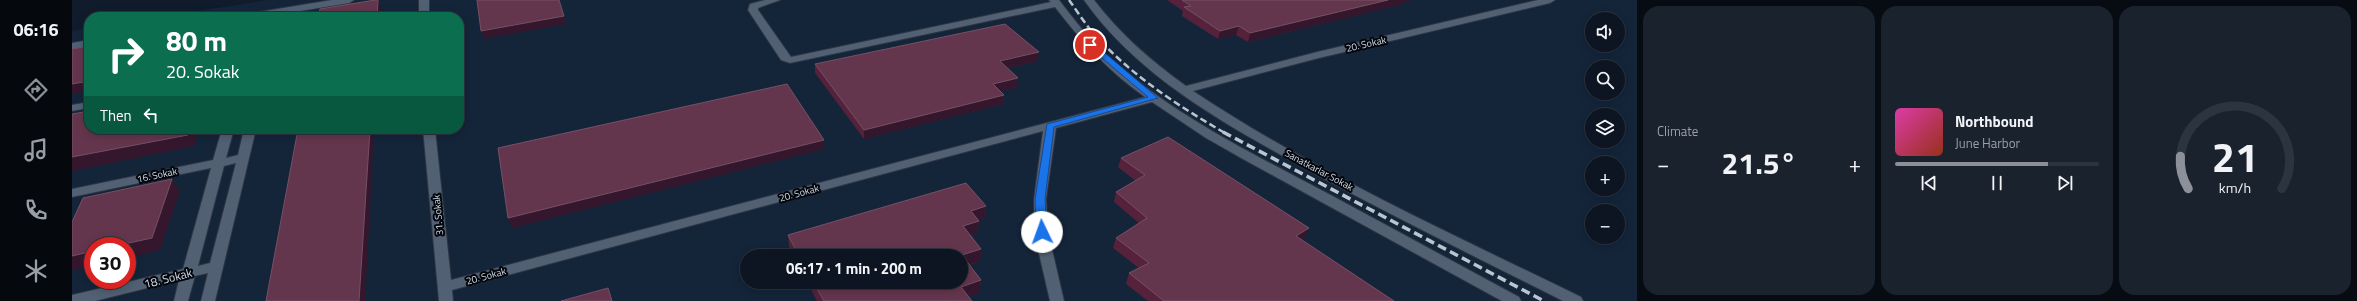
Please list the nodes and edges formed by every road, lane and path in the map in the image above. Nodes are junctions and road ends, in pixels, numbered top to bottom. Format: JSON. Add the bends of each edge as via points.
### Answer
{"nodes":[{"id":1,"x":349,"y":0,"type":"edge"},
{"id":2,"x":424,"y":0,"type":"edge"},
{"id":3,"x":775,"y":0,"type":"edge"},
{"id":4,"x":1089,"y":0,"type":"edge"},
{"id":5,"x":1550,"y":0,"type":"edge"},
{"id":6,"x":1055,"y":2,"type":"edge"},
{"id":7,"x":292,"y":12,"type":"edge"},
{"id":8,"x":424,"y":12,"type":"edge"},
{"id":9,"x":84,"y":44,"type":"edge"},
{"id":10,"x":72,"y":46,"type":"edge"},
{"id":11,"x":1184,"y":90,"type":"junction"},
{"id":12,"x":1154,"y":98,"type":"junction"},
{"id":13,"x":84,"y":106,"type":"edge"},
{"id":14,"x":72,"y":108,"type":"edge"},
{"id":15,"x":1050,"y":126,"type":"junction"},
{"id":16,"x":227,"y":134,"type":"edge"},
{"id":17,"x":249,"y":134,"type":"edge"},
{"id":18,"x":430,"y":134,"type":"edge"},
{"id":19,"x":243,"y":158,"type":"junction"},
{"id":20,"x":219,"y":163,"type":"junction"},
{"id":21,"x":72,"y":193,"type":"edge"},
{"id":22,"x":217,"y":266,"type":"junction"},
{"id":23,"x":188,"y":273,"type":"junction"},
{"id":24,"x":445,"y":287,"type":"junction"},
{"id":25,"x":72,"y":301,"type":"edge"},
{"id":26,"x":181,"y":301,"type":"edge"},
{"id":27,"x":208,"y":301,"type":"edge"},
{"id":28,"x":446,"y":301,"type":"edge"},
{"id":29,"x":1057,"y":301,"type":"edge"},
{"id":30,"x":1514,"y":301,"type":"edge"},
{"id":31,"x":1576,"y":301,"type":"edge"}],
"edges":[{"from":1,"to":7,"type":"street"},
{"from":2,"to":8,"type":"street"},
{"from":3,"to":6,"type":"street","via":[[758,3],[753,6],[753,10],[785,58],[790,60]]},
{"from":4,"to":11,"type":"street","name":"Sanatkarlar Sokak","via":[[1123,41]]},
{"from":5,"to":11,"type":"street","name":"20. Sokak","via":[[1317,55]]},
{"from":6,"to":12,"type":"street","via":[[1067,20],[1090,45]]},
{"from":9,"to":10,"type":"street"},
{"from":11,"to":31,"type":"street","name":"Sanatkarlar Sokak","via":[[1308,166]]},
{"from":12,"to":15,"type":"street","name":"20. Sokak"},
{"from":12,"to":30,"type":"street","via":[[1207,134]]},
{"from":13,"to":14,"type":"street"},
{"from":15,"to":24,"type":"street","name":"20. Sokak"},
{"from":15,"to":29,"type":"street","via":[[1040,199],[1042,232]]},
{"from":16,"to":20,"type":"street"},
{"from":17,"to":19,"type":"street"},
{"from":18,"to":24,"type":"street","name":"31. Sokak"},
{"from":19,"to":20,"type":"street","name":"16. Sokak"},
{"from":19,"to":22,"type":"street"},
{"from":20,"to":21,"type":"street","name":"16. Sokak"},
{"from":20,"to":23,"type":"street"},
{"from":22,"to":23,"type":"street","name":"18. Sokak"},
{"from":22,"to":27,"type":"street"},
{"from":23,"to":25,"type":"street","name":"18. Sokak"},
{"from":23,"to":26,"type":"street"},
{"from":24,"to":28,"type":"street","name":"31. Sokak"}]}
